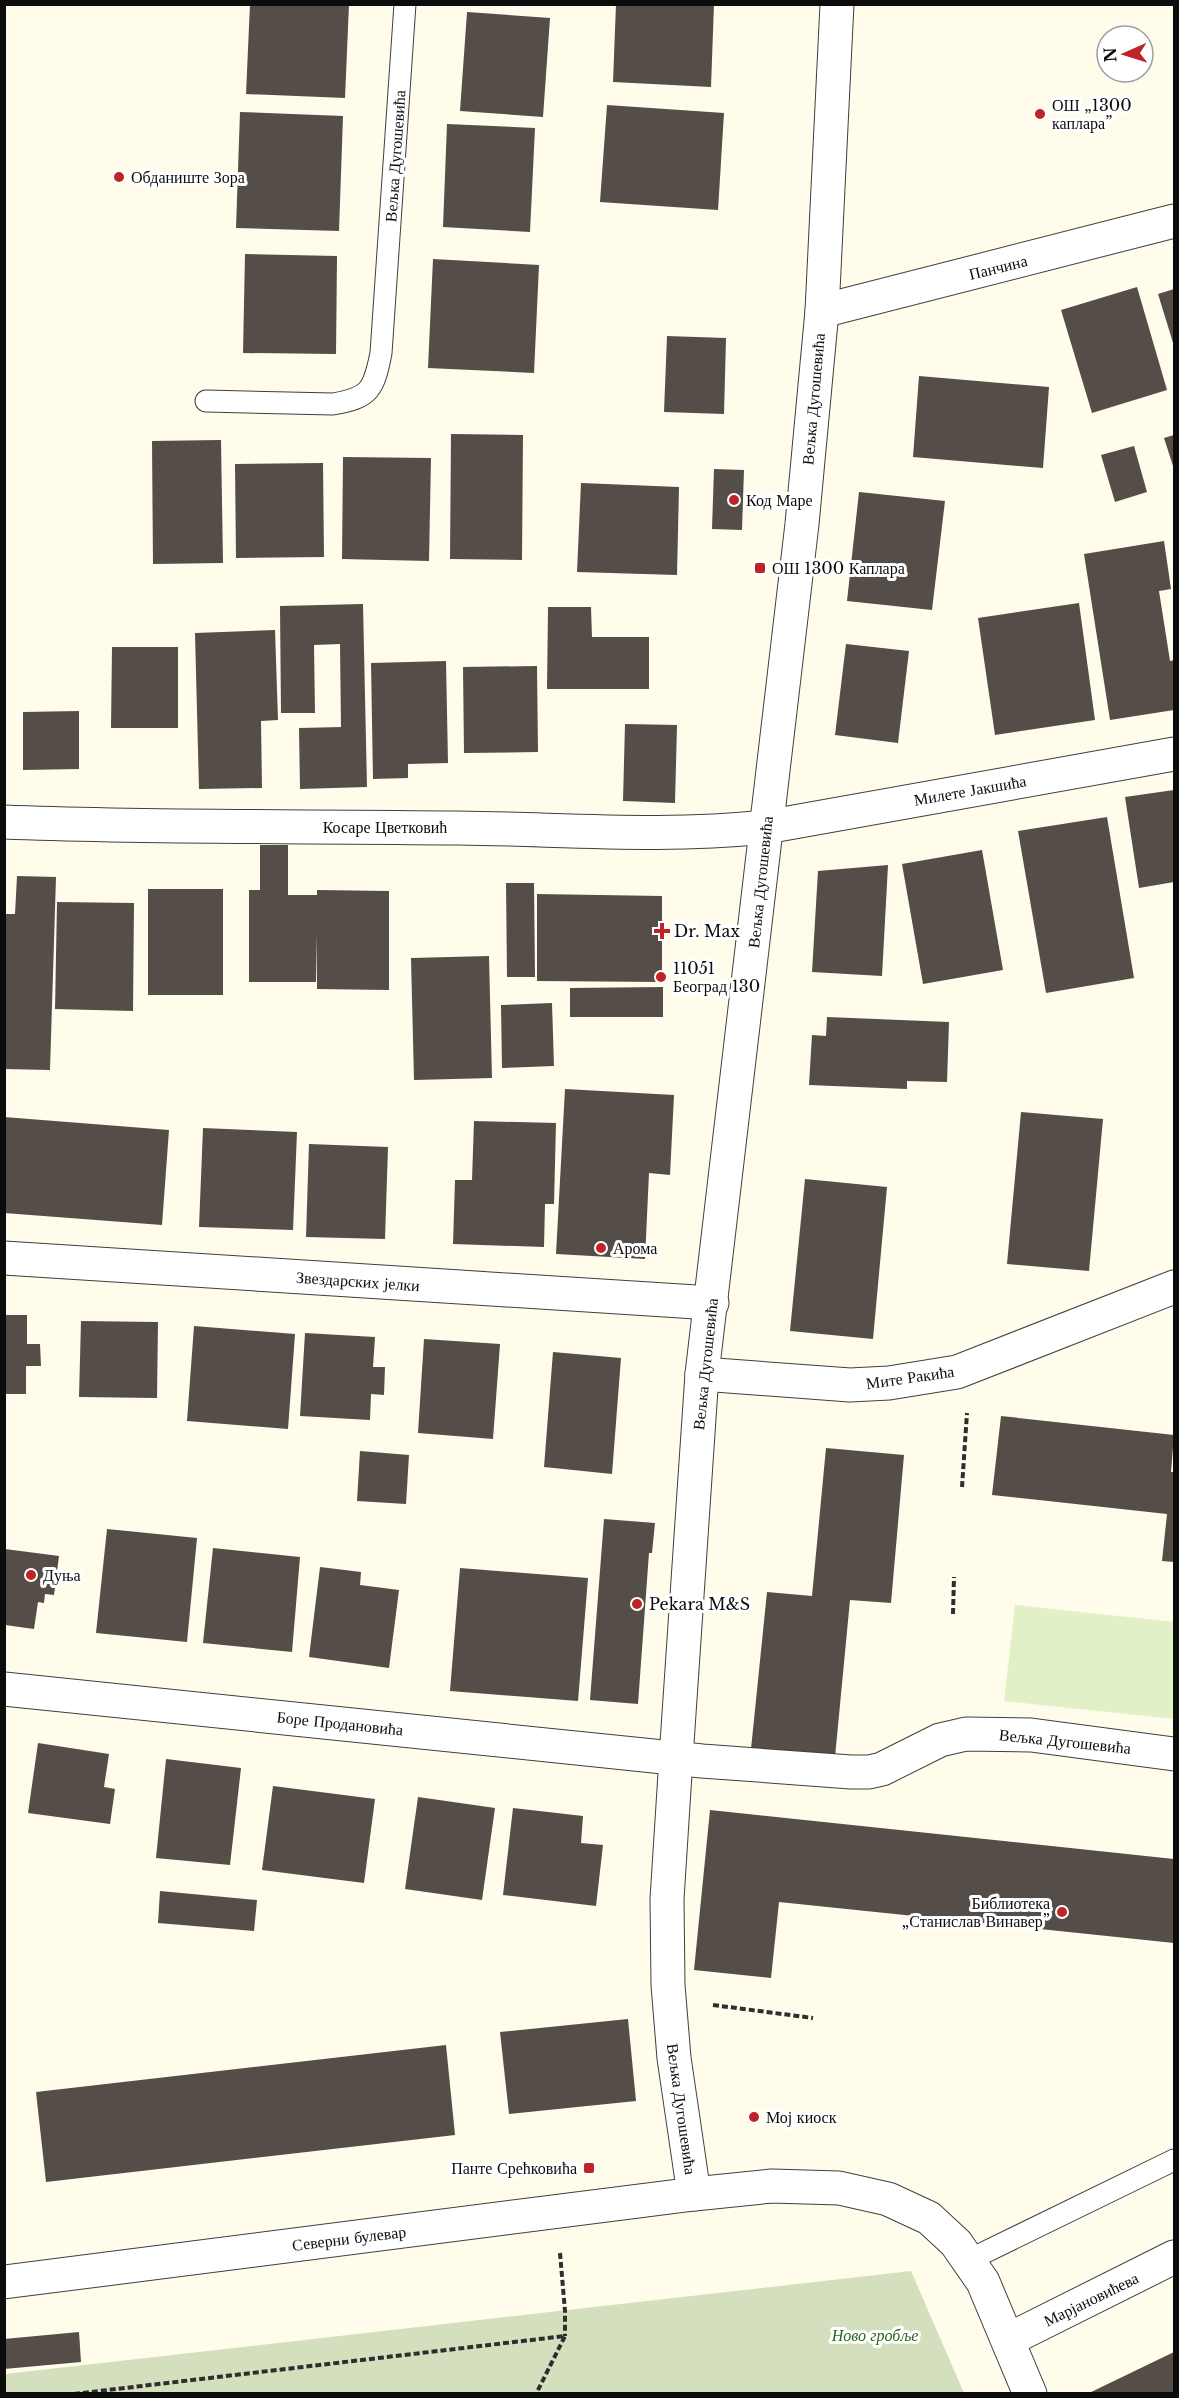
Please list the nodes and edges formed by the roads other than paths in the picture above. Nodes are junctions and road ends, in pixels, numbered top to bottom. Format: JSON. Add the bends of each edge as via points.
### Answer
{"nodes":[{"id":1,"x":405,"y":4,"type":"edge"},
{"id":2,"x":837,"y":4,"type":"edge"},
{"id":3,"x":1174,"y":222,"type":"edge"},
{"id":4,"x":822,"y":311,"type":"junction"},
{"id":5,"x":206,"y":402,"type":"dead end"},
{"id":6,"x":1174,"y":753,"type":"edge"},
{"id":7,"x":4,"y":822,"type":"edge"},
{"id":8,"x":766,"y":827,"type":"junction"},
{"id":9,"x":4,"y":1258,"type":"edge"},
{"id":10,"x":1174,"y":1287,"type":"edge"},
{"id":11,"x":712,"y":1303,"type":"junction"},
{"id":12,"x":702,"y":1374,"type":"junction"},
{"id":13,"x":4,"y":1689,"type":"edge"},
{"id":14,"x":1174,"y":1754,"type":"edge"},
{"id":15,"x":676,"y":1758,"type":"junction"},
{"id":16,"x":1174,"y":2160,"type":"edge"},
{"id":17,"x":694,"y":2194,"type":"junction"},
{"id":18,"x":1174,"y":2257,"type":"edge"},
{"id":19,"x":969,"y":2260,"type":"junction"},
{"id":20,"x":4,"y":2282,"type":"edge"},
{"id":21,"x":1008,"y":2340,"type":"junction"},
{"id":22,"x":1030,"y":2394,"type":"edge"}],
"edges":[{"from":1,"to":5,"type":"lane","name":"Вељка Дугошевића","via":[[381,354],[374,384],[364,396],[333,404]]},
{"from":2,"to":4,"type":"street","name":"Вељка Дугошевића"},
{"from":3,"to":4,"type":"street","name":"Панчина"},
{"from":4,"to":8,"type":"street","name":"Вељка Дугошевића","via":[[802,524]]},
{"from":6,"to":8,"type":"street","name":"Милете Јакшића"},
{"from":7,"to":8,"type":"street","name":"Косаре Цветковић","via":[[676,834]]},
{"from":8,"to":11,"type":"street","name":"Вељка Дугошевића"},
{"from":9,"to":11,"type":"street","name":"Звездарских јелки"},
{"from":10,"to":12,"type":"street","name":"Мите Ракића","via":[[957,1372],[850,1385]]},
{"from":11,"to":12,"type":"street","name":"Вељка Дугошевића"},
{"from":12,"to":15,"type":"street","name":"Вељка Дугошевића"},
{"from":13,"to":15,"type":"street","name":"Боре Продановића"},
{"from":14,"to":15,"type":"street","name":"Вељка Дугошевића","via":[[997,1733],[940,1740],[869,1772]]},
{"from":15,"to":17,"type":"street","name":"Вељка Дугошевића","via":[[667,1899],[668,1985],[674,2058]]},
{"from":16,"to":19,"type":"lane"},
{"from":17,"to":19,"type":"street","name":"Вељка Дугошевића","via":[[772,2186],[839,2188],[888,2199],[929,2218]]},
{"from":17,"to":20,"type":"street","name":"Северни булевар"},
{"from":18,"to":21,"type":"street","name":"Марјановићева"},
{"from":19,"to":21,"type":"street","name":"Вељка Дугошевића","via":[[984,2282]]},
{"from":21,"to":22,"type":"street","name":"Вељка Дугошевића"}]}
